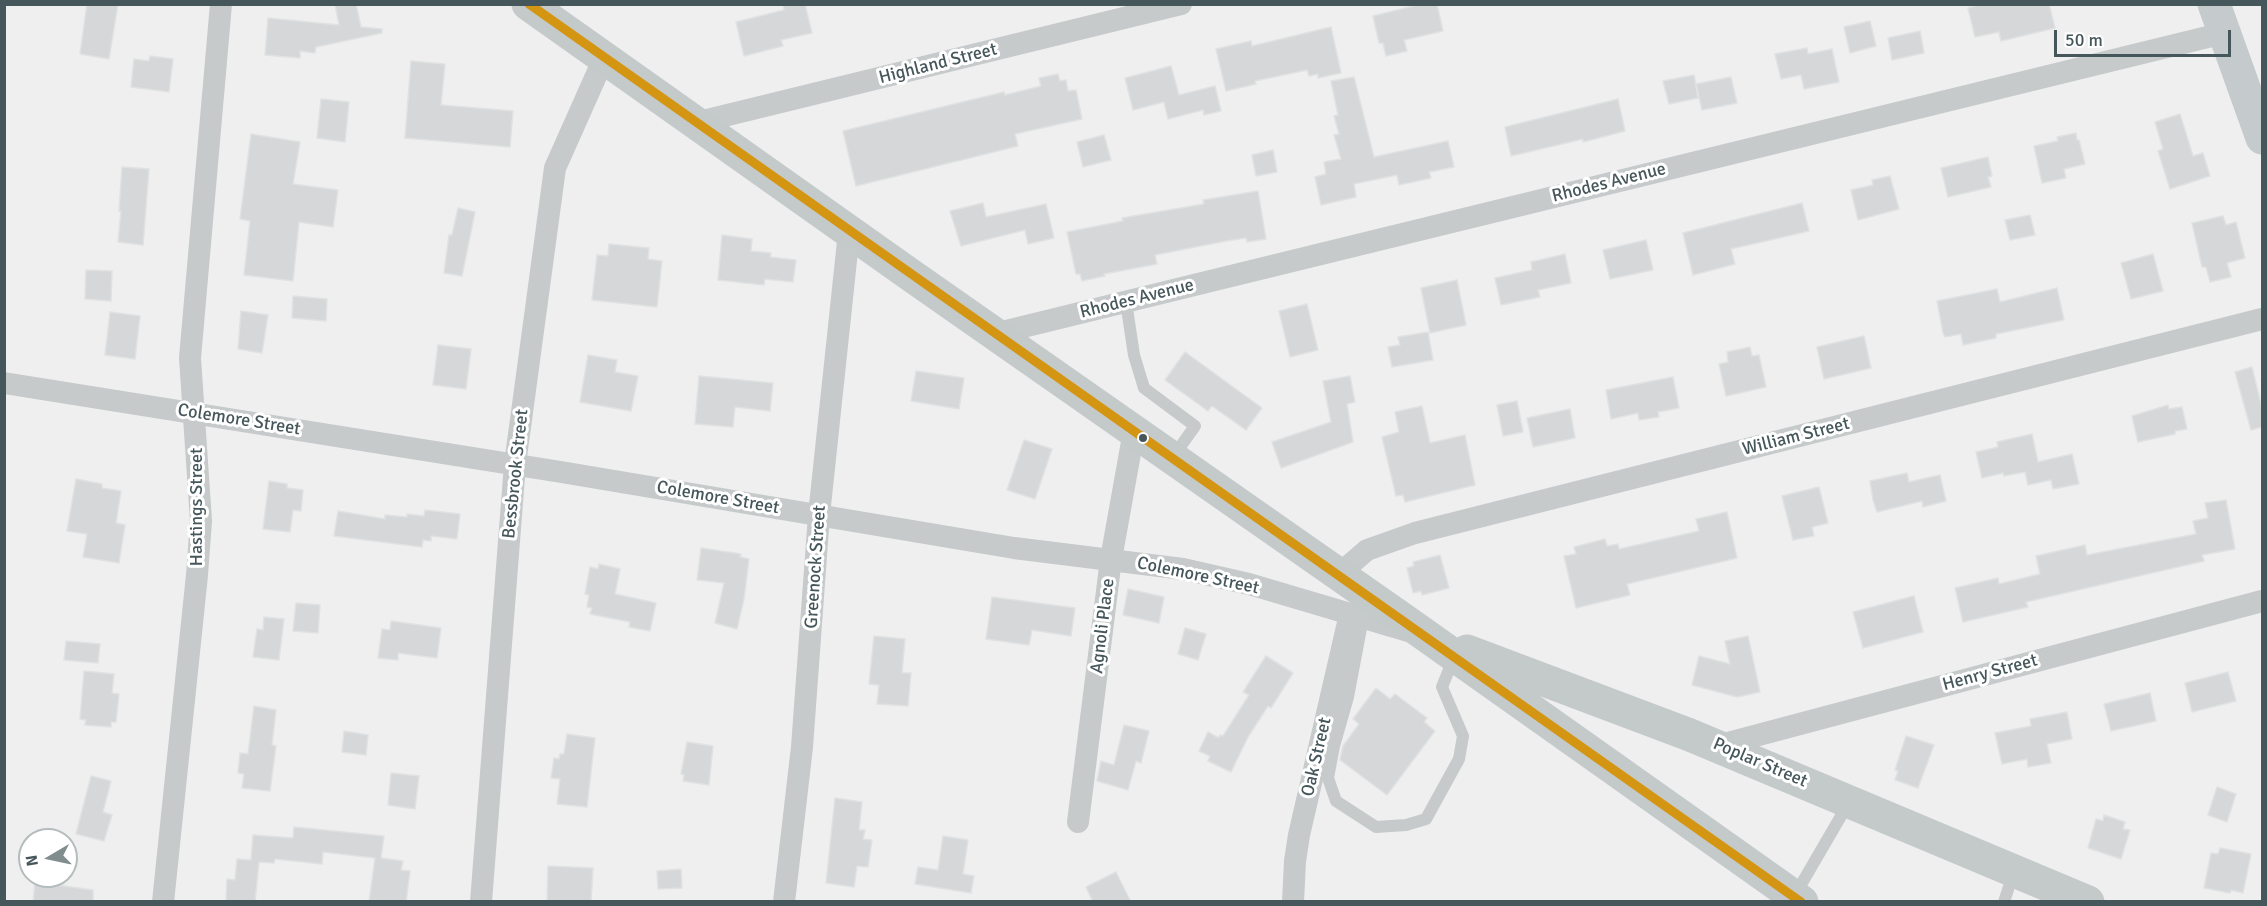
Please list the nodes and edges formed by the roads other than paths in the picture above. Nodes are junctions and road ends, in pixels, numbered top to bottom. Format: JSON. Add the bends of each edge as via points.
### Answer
{"nodes":[{"id":1,"x":221,"y":4,"type":"edge"},
{"id":2,"x":528,"y":4,"type":"edge"},
{"id":3,"x":1181,"y":4,"type":"edge"},
{"id":4,"x":2219,"y":19,"type":"edge"},
{"id":5,"x":604,"y":58,"type":"junction"},
{"id":6,"x":695,"y":123,"type":"junction"},
{"id":7,"x":2262,"y":138,"type":"edge"},
{"id":8,"x":849,"y":232,"type":"junction"},
{"id":9,"x":1126,"y":302,"type":"junction"},
{"id":10,"x":2262,"y":319,"type":"edge"},
{"id":11,"x":994,"y":334,"type":"junction"},
{"id":12,"x":4,"y":382,"type":"edge"},
{"id":13,"x":195,"y":413,"type":"junction"},
{"id":14,"x":1134,"y":431,"type":"junction"},
{"id":15,"x":1172,"y":458,"type":"junction"},
{"id":16,"x":515,"y":464,"type":"junction"},
{"id":17,"x":819,"y":515,"type":"junction"},
{"id":18,"x":1111,"y":559,"type":"junction"},
{"id":19,"x":1339,"y":574,"type":"junction"},
{"id":20,"x":2262,"y":601,"type":"edge"},
{"id":21,"x":1356,"y":616,"type":"junction"},
{"id":22,"x":1427,"y":636,"type":"junction"},
{"id":23,"x":1455,"y":656,"type":"junction"},
{"id":24,"x":1717,"y":746,"type":"junction"},
{"id":25,"x":1850,"y":801,"type":"junction"},
{"id":26,"x":1078,"y":822,"type":"dead end"},
{"id":27,"x":2014,"y":871,"type":"junction"},
{"id":28,"x":1798,"y":899,"type":"edge"},
{"id":29,"x":164,"y":902,"type":"edge"},
{"id":30,"x":481,"y":902,"type":"edge"},
{"id":31,"x":784,"y":902,"type":"edge"},
{"id":32,"x":1293,"y":902,"type":"edge"},
{"id":33,"x":2004,"y":902,"type":"edge"},
{"id":34,"x":2088,"y":902,"type":"edge"}],
"edges":[{"from":1,"to":13,"type":"street","name":"Hastings Street","via":[[190,358]]},
{"from":2,"to":5,"type":"main road"},
{"from":3,"to":6,"type":"street","name":"Highland Street"},
{"from":4,"to":7,"type":"street"},
{"from":4,"to":9,"type":"street","name":"Rhodes Avenue"},
{"from":5,"to":6,"type":"main road"},
{"from":5,"to":16,"type":"street","name":"Bessbrook Street","via":[[555,168]]},
{"from":6,"to":8,"type":"main road"},
{"from":8,"to":11,"type":"main road"},
{"from":8,"to":17,"type":"street","name":"Greenock Street"},
{"from":9,"to":11,"type":"street","name":"Rhodes Avenue"},
{"from":9,"to":15,"type":"lane","via":[[1134,355],[1144,388],[1195,426]]},
{"from":10,"to":19,"type":"street","name":"William Street","via":[[1415,533],[1367,550]]},
{"from":11,"to":14,"type":"main road"},
{"from":12,"to":13,"type":"street","name":"Colemore Street"},
{"from":13,"to":16,"type":"street","name":"Colemore Street"},
{"from":13,"to":29,"type":"street","name":"Hastings Street","via":[[200,543]]},
{"from":14,"to":15,"type":"main road"},
{"from":14,"to":18,"type":"street","name":"Agnoli Place"},
{"from":15,"to":19,"type":"main road"},
{"from":16,"to":17,"type":"street","name":"Colemore Street"},
{"from":16,"to":30,"type":"street","name":"Bessbrook Street"},
{"from":17,"to":18,"type":"street","name":"Colemore Street","via":[[1014,548]]},
{"from":17,"to":31,"type":"street","name":"Greenock Street","via":[[802,747]]},
{"from":18,"to":21,"type":"street","name":"Colemore Street","via":[[1218,576]]},
{"from":18,"to":26,"type":"street","name":"Agnoli Place"},
{"from":19,"to":22,"type":"main road"},
{"from":20,"to":24,"type":"street","name":"Henry Street"},
{"from":21,"to":22,"type":"street","name":"Colemore Street"},
{"from":21,"to":23,"type":"lane","via":[[1348,697],[1328,778],[1336,801],[1376,827],[1426,819],[1459,759],[1463,736],[1443,687]]},
{"from":21,"to":32,"type":"street","name":"Oak Street","via":[[1299,835]]},
{"from":22,"to":23,"type":"main road"},
{"from":22,"to":24,"type":"main road","name":"Poplar Street"},
{"from":23,"to":28,"type":"main road"},
{"from":24,"to":25,"type":"main road","name":"Poplar Street"},
{"from":25,"to":27,"type":"main road","name":"Poplar Street"},
{"from":25,"to":28,"type":"lane"},
{"from":27,"to":33,"type":"lane"},
{"from":27,"to":34,"type":"main road","name":"Poplar Street"}]}
